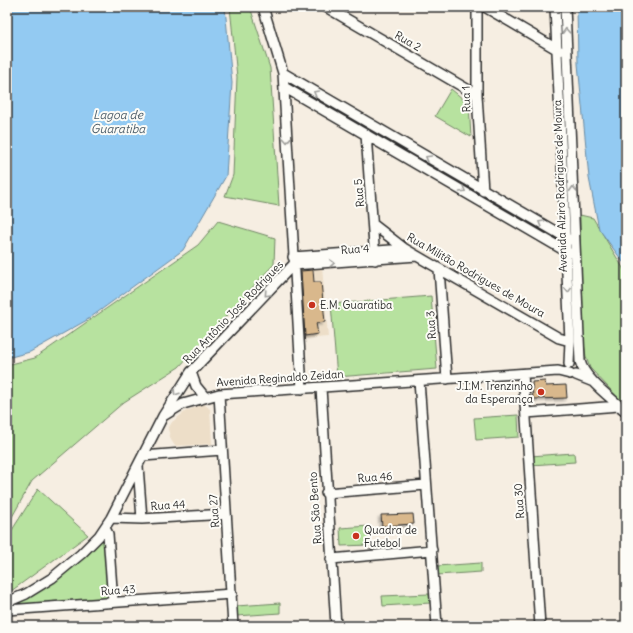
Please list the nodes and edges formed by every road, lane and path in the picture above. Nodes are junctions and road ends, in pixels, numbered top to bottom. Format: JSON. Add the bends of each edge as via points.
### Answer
{"nodes":[{"id":1,"x":263,"y":7,"type":"edge"},
{"id":2,"x":326,"y":7,"type":"edge"},
{"id":3,"x":477,"y":7,"type":"edge"},
{"id":4,"x":486,"y":7,"type":"edge"},
{"id":5,"x":555,"y":7,"type":"edge"},
{"id":6,"x":565,"y":7,"type":"edge"},
{"id":7,"x":557,"y":49,"type":"junction"},
{"id":8,"x":567,"y":54,"type":"junction"},
{"id":9,"x":283,"y":73,"type":"junction"},
{"id":10,"x":284,"y":87,"type":"junction"},
{"id":11,"x":477,"y":95,"type":"junction"},
{"id":12,"x":366,"y":134,"type":"junction"},
{"id":13,"x":483,"y":191,"type":"junction"},
{"id":14,"x":565,"y":218,"type":"junction"},
{"id":15,"x":574,"y":220,"type":"junction"},
{"id":16,"x":374,"y":225,"type":"junction"},
{"id":17,"x":565,"y":238,"type":"junction"},
{"id":18,"x":575,"y":242,"type":"junction"},
{"id":19,"x":405,"y":249,"type":"junction"},
{"id":20,"x":566,"y":251,"type":"junction"},
{"id":21,"x":375,"y":255,"type":"junction"},
{"id":22,"x":417,"y":256,"type":"junction"},
{"id":23,"x":575,"y":256,"type":"junction"},
{"id":24,"x":293,"y":261,"type":"junction"},
{"id":25,"x":439,"y":269,"type":"junction"},
{"id":26,"x":579,"y":334,"type":"junction"},
{"id":27,"x":570,"y":338,"type":"junction"},
{"id":28,"x":574,"y":369,"type":"junction"},
{"id":29,"x":191,"y":372,"type":"junction"},
{"id":30,"x":523,"y":374,"type":"junction"},
{"id":31,"x":447,"y":379,"type":"junction"},
{"id":32,"x":419,"y":381,"type":"junction"},
{"id":33,"x":321,"y":388,"type":"junction"},
{"id":34,"x":302,"y":389,"type":"junction"},
{"id":35,"x":601,"y":389,"type":"junction"},
{"id":36,"x":219,"y":394,"type":"junction"},
{"id":37,"x":205,"y":397,"type":"junction"},
{"id":38,"x":619,"y":406,"type":"junction"},
{"id":39,"x":603,"y":407,"type":"junction"},
{"id":40,"x":626,"y":412,"type":"edge"},
{"id":41,"x":526,"y":413,"type":"junction"},
{"id":42,"x":163,"y":416,"type":"junction"},
{"id":43,"x":222,"y":450,"type":"junction"},
{"id":44,"x":143,"y":456,"type":"junction"},
{"id":45,"x":138,"y":466,"type":"junction"},
{"id":46,"x":426,"y":485,"type":"junction"},
{"id":47,"x":326,"y":493,"type":"junction"},
{"id":48,"x":226,"y":514,"type":"junction"},
{"id":49,"x":112,"y":518,"type":"junction"},
{"id":50,"x":142,"y":519,"type":"junction"},
{"id":51,"x":105,"y":528,"type":"junction"},
{"id":52,"x":432,"y":550,"type":"junction"},
{"id":53,"x":331,"y":559,"type":"junction"},
{"id":54,"x":232,"y":594,"type":"junction"},
{"id":55,"x":7,"y":602,"type":"edge"},
{"id":56,"x":113,"y":602,"type":"junction"},
{"id":57,"x":7,"y":610,"type":"edge"},
{"id":58,"x":233,"y":626,"type":"edge"},
{"id":59,"x":336,"y":626,"type":"edge"},
{"id":60,"x":437,"y":626,"type":"edge"},
{"id":61,"x":540,"y":626,"type":"edge"}],
"edges":[{"from":1,"to":9,"type":"street","name":"Rua Antônio José Rodrigues"},
{"from":2,"to":11,"type":"street","name":"Rua 2"},
{"from":3,"to":11,"type":"street","name":"Rua 1"},
{"from":4,"to":7,"type":"street"},
{"from":5,"to":7,"type":"street","name":"Avenida Alziro Rodrigues de Moura"},
{"from":8,"to":6,"type":"street","name":"Avenida Alziro Rodrigues de Moura","one_way":true},
{"from":7,"to":8,"type":"street"},
{"from":7,"to":14,"type":"street","name":"Avenida Alziro Rodrigues de Moura"},
{"from":15,"to":8,"type":"street","name":"Avenida Alziro Rodrigues de Moura","one_way":true},
{"from":9,"to":10,"type":"street","name":"Rua Antônio José Rodrigues"},
{"from":13,"to":9,"type":"street","one_way":true},
{"from":10,"to":12,"type":"street"},
{"from":10,"to":24,"type":"street","name":"Rua Antônio José Rodrigues","one_way":true},
{"from":11,"to":13,"type":"street","name":"Rua 1"},
{"from":12,"to":16,"type":"street","name":"Rua 5"},
{"from":12,"to":20,"type":"street","one_way":true},
{"from":17,"to":13,"type":"street","one_way":true},
{"from":14,"to":15,"type":"street"},
{"from":14,"to":17,"type":"street","name":"Avenida Alziro Rodrigues de Moura"},
{"from":15,"to":18,"type":"street","name":"Avenida Alziro Rodrigues de Moura"},
{"from":16,"to":19,"type":"street","name":"Rua Militão Rodrigues de Moura"},
{"from":16,"to":21,"type":"street","name":"Rua 5"},
{"from":17,"to":18,"type":"street"},
{"from":17,"to":20,"type":"street","name":"Avenida Alziro Rodrigues de Moura"},
{"from":18,"to":23,"type":"street","name":"Avenida Alziro Rodrigues de Moura"},
{"from":19,"to":21,"type":"street","name":"Rua 4"},
{"from":19,"to":22,"type":"street","name":"Rua Militão Rodrigues de Moura"},
{"from":20,"to":23,"type":"street"},
{"from":20,"to":27,"type":"street","name":"Avenida Alziro Rodrigues de Moura","one_way":true},
{"from":21,"to":22,"type":"street","name":"Rua 4"},
{"from":21,"to":24,"type":"street","name":"Rua 4"},
{"from":22,"to":25,"type":"street","name":"Rua Militão Rodrigues de Moura"},
{"from":23,"to":26,"type":"street","name":"Avenida Alziro Rodrigues de Moura"},
{"from":24,"to":29,"type":"street","name":"Rua Antônio José Rodrigues","one_way":true},
{"from":24,"to":34,"type":"street"},
{"from":25,"to":27,"type":"street","name":"Rua Militão Rodrigues de Moura","via":[[560,338]]},
{"from":25,"to":31,"type":"street","name":"Rua 3"},
{"from":26,"to":27,"type":"street"},
{"from":26,"to":28,"type":"street","name":"Avenida Alziro Rodrigues de Moura"},
{"from":27,"to":28,"type":"street","name":"Avenida Alziro Rodrigues de Moura"},
{"from":28,"to":30,"type":"street","name":"Avenida Reginaldo Zeidan"},
{"from":28,"to":35,"type":"street"},
{"from":29,"to":37,"type":"street","via":[[196,386]]},
{"from":29,"to":42,"type":"street","name":"Rua Antônio José Rodrigues","one_way":true},
{"from":30,"to":31,"type":"street","name":"Avenida Reginaldo Zeidan"},
{"from":30,"to":41,"type":"street","name":"Rua 30"},
{"from":31,"to":32,"type":"street","name":"Avenida Reginaldo Zeidan"},
{"from":32,"to":33,"type":"street","name":"Avenida Reginaldo Zeidan"},
{"from":32,"to":46,"type":"street"},
{"from":33,"to":34,"type":"street","name":"Avenida Reginaldo Zeidan"},
{"from":33,"to":47,"type":"street","name":"Rua São Bento"},
{"from":34,"to":36,"type":"street","name":"Avenida Reginaldo Zeidan"},
{"from":35,"to":38,"type":"street"},
{"from":35,"to":39,"type":"street"},
{"from":36,"to":37,"type":"street","name":"Avenida Reginaldo Zeidan"},
{"from":36,"to":43,"type":"street","name":"Rua 27"},
{"from":37,"to":42,"type":"street","name":"Avenida Reginaldo Zeidan"},
{"from":38,"to":39,"type":"street"},
{"from":38,"to":40,"type":"street"},
{"from":39,"to":41,"type":"street"},
{"from":41,"to":61,"type":"street","name":"Rua 30"},
{"from":42,"to":44,"type":"street"},
{"from":43,"to":44,"type":"street"},
{"from":43,"to":48,"type":"street","name":"Rua 27"},
{"from":44,"to":45,"type":"street"},
{"from":45,"to":49,"type":"street"},
{"from":45,"to":50,"type":"street"},
{"from":46,"to":47,"type":"street","name":"Rua 46"},
{"from":46,"to":52,"type":"street"},
{"from":47,"to":53,"type":"street","name":"Rua São Bento"},
{"from":48,"to":50,"type":"street","name":"Rua 44"},
{"from":48,"to":54,"type":"street","name":"Rua 27"},
{"from":49,"to":50,"type":"street","name":"Rua 44"},
{"from":49,"to":51,"type":"street"},
{"from":51,"to":55,"type":"street","via":[[86,550],[64,569],[32,590]]},
{"from":51,"to":56,"type":"street","via":[[108,534]]},
{"from":52,"to":53,"type":"street"},
{"from":52,"to":60,"type":"street"},
{"from":53,"to":59,"type":"street","name":"Rua São Bento"},
{"from":54,"to":56,"type":"street","name":"Rua 43"},
{"from":54,"to":58,"type":"street","name":"Rua 27"},
{"from":56,"to":57,"type":"street","name":"Rua 43"}]}
